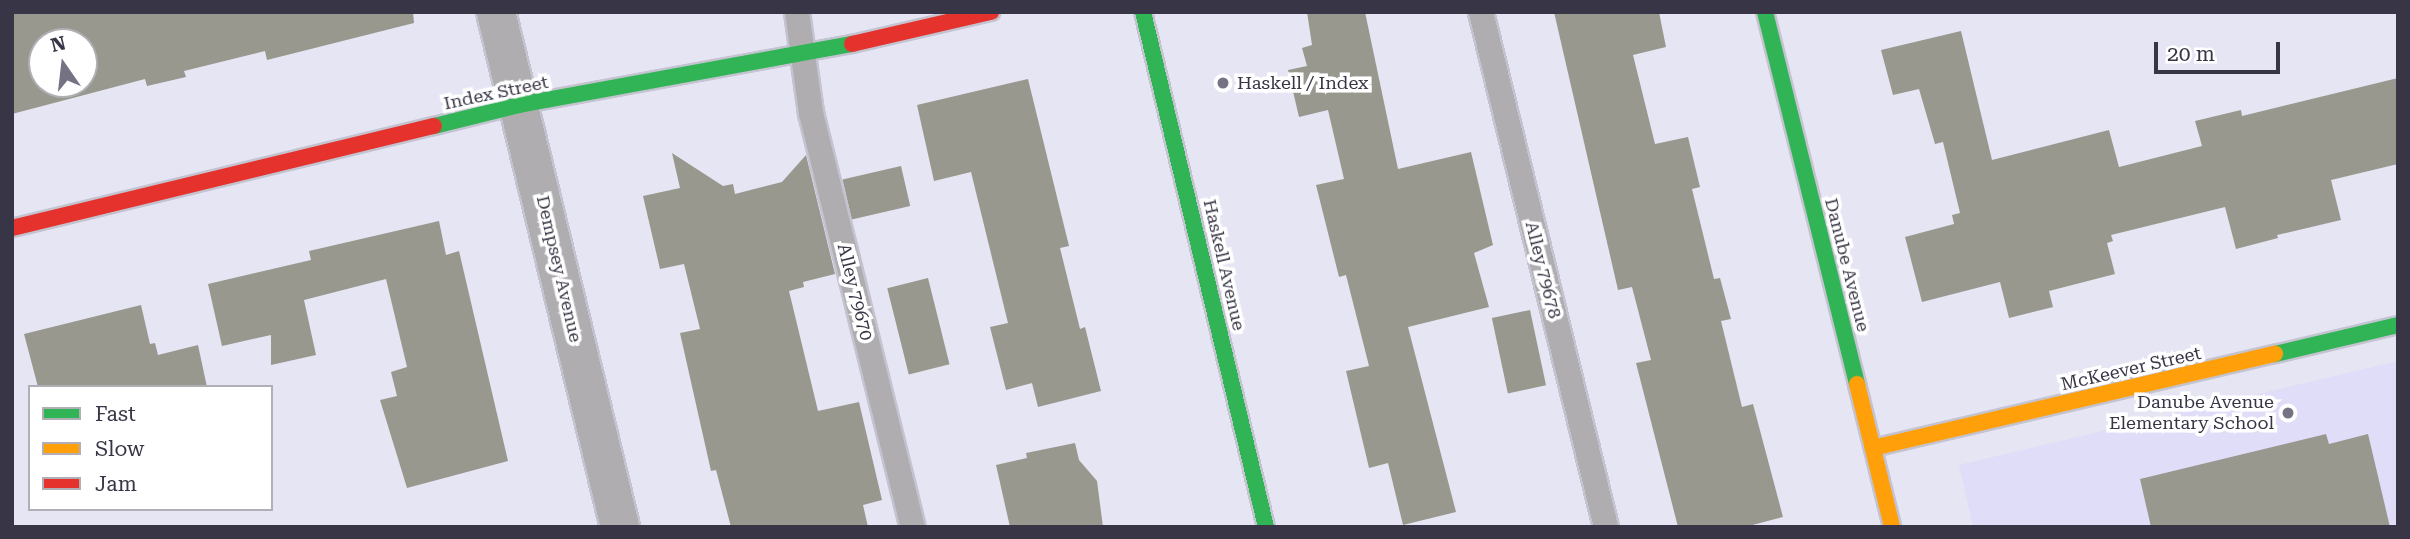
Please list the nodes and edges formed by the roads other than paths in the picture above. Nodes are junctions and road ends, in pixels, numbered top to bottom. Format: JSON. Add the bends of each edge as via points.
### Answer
{"nodes":[{"id":1,"x":496,"y":12,"type":"edge"},
{"id":2,"x":797,"y":12,"type":"edge"},
{"id":3,"x":991,"y":12,"type":"edge"},
{"id":4,"x":1143,"y":12,"type":"edge"},
{"id":5,"x":1481,"y":12,"type":"edge"},
{"id":6,"x":1765,"y":12,"type":"edge"},
{"id":7,"x":803,"y":55,"type":"junction"},
{"id":8,"x":519,"y":105,"type":"junction"},
{"id":9,"x":12,"y":228,"type":"edge"},
{"id":10,"x":2398,"y":325,"type":"edge"},
{"id":11,"x":1873,"y":448,"type":"junction"},
{"id":12,"x":620,"y":527,"type":"edge"},
{"id":13,"x":913,"y":527,"type":"edge"},
{"id":14,"x":1266,"y":527,"type":"edge"},
{"id":15,"x":1605,"y":527,"type":"edge"},
{"id":16,"x":1892,"y":527,"type":"edge"}],
"edges":[{"from":1,"to":8,"type":"street","name":"Dempsey Avenue"},
{"from":2,"to":7,"type":"lane","name":"Alley 79670"},
{"from":3,"to":7,"type":"street","name":"Index Street"},
{"from":4,"to":14,"type":"street","name":"Haskell Avenue"},
{"from":5,"to":15,"type":"lane","name":"Alley 79678"},
{"from":6,"to":11,"type":"street","name":"Danube Avenue"},
{"from":7,"to":8,"type":"street","name":"Index Street"},
{"from":7,"to":13,"type":"lane","name":"Alley 79670","via":[[811,113]]},
{"from":8,"to":9,"type":"street","name":"Index Street"},
{"from":8,"to":12,"type":"street","name":"Dempsey Avenue"},
{"from":10,"to":11,"type":"street","name":"McKeever Street"},
{"from":11,"to":16,"type":"street","name":"Danube Avenue"}]}
